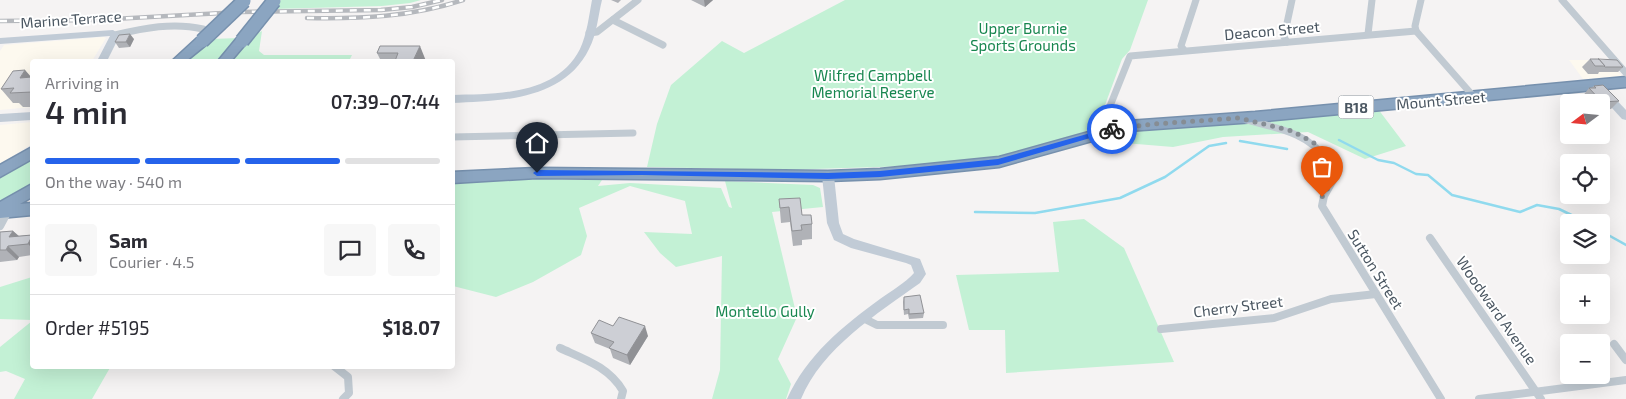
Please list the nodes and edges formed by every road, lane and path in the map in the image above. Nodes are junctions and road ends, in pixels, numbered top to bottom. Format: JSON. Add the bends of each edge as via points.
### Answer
{"nodes":[{"id":1,"x":244,"y":0,"type":"edge"},
{"id":2,"x":597,"y":0,"type":"edge"},
{"id":3,"x":638,"y":0,"type":"edge"},
{"id":4,"x":1196,"y":0,"type":"edge"},
{"id":5,"x":1292,"y":0,"type":"edge"},
{"id":6,"x":1372,"y":0,"type":"edge"},
{"id":7,"x":1421,"y":0,"type":"edge"},
{"id":8,"x":1562,"y":0,"type":"edge"},
{"id":9,"x":274,"y":1,"type":"edge"},
{"id":10,"x":613,"y":20,"type":"junction"},
{"id":11,"x":1416,"y":30,"type":"junction"},
{"id":12,"x":589,"y":33,"type":"junction"},
{"id":13,"x":111,"y":34,"type":"junction"},
{"id":14,"x":1368,"y":34,"type":"junction"},
{"id":15,"x":203,"y":35,"type":"junction"},
{"id":16,"x":0,"y":41,"type":"edge"},
{"id":17,"x":1287,"y":42,"type":"junction"},
{"id":18,"x":663,"y":45,"type":"dead end"},
{"id":19,"x":1184,"y":50,"type":"junction"},
{"id":20,"x":103,"y":59,"type":"edge"},
{"id":21,"x":180,"y":59,"type":"edge"},
{"id":22,"x":226,"y":59,"type":"edge"},
{"id":23,"x":1626,"y":73,"type":"edge"},
{"id":24,"x":1626,"y":82,"type":"edge"},
{"id":25,"x":1597,"y":86,"type":"junction"},
{"id":26,"x":1474,"y":97,"type":"junction"},
{"id":27,"x":455,"y":99,"type":"edge"},
{"id":28,"x":30,"y":116,"type":"edge"},
{"id":29,"x":1626,"y":116,"type":"edge"},
{"id":30,"x":0,"y":118,"type":"edge"},
{"id":31,"x":1239,"y":118,"type":"junction"},
{"id":32,"x":1105,"y":131,"type":"junction"},
{"id":33,"x":633,"y":133,"type":"dead end"},
{"id":34,"x":455,"y":136,"type":"edge"},
{"id":35,"x":30,"y":153,"type":"edge"},
{"id":36,"x":0,"y":172,"type":"edge"},
{"id":37,"x":828,"y":176,"type":"junction"},
{"id":38,"x":455,"y":178,"type":"edge"},
{"id":39,"x":30,"y":191,"type":"edge"},
{"id":40,"x":30,"y":202,"type":"edge"},
{"id":41,"x":4,"y":208,"type":"edge"},
{"id":42,"x":30,"y":209,"type":"edge"},
{"id":43,"x":0,"y":226,"type":"edge"},
{"id":44,"x":1430,"y":238,"type":"dead end"},
{"id":45,"x":1376,"y":294,"type":"junction"},
{"id":46,"x":863,"y":318,"type":"junction"},
{"id":47,"x":943,"y":326,"type":"dead end"},
{"id":48,"x":1161,"y":329,"type":"dead end"},
{"id":49,"x":1614,"y":344,"type":"dead end"},
{"id":50,"x":560,"y":348,"type":"dead end"},
{"id":51,"x":1626,"y":360,"type":"edge"},
{"id":52,"x":338,"y":369,"type":"edge"},
{"id":53,"x":1626,"y":380,"type":"edge"},
{"id":54,"x":1539,"y":395,"type":"edge"},
{"id":55,"x":343,"y":399,"type":"edge"},
{"id":56,"x":621,"y":399,"type":"edge"},
{"id":57,"x":794,"y":399,"type":"edge"},
{"id":58,"x":1441,"y":399,"type":"edge"},
{"id":59,"x":1479,"y":399,"type":"edge"}],
"edges":[{"from":1,"to":15,"type":"highway","bridge":true},
{"from":2,"to":12,"type":"street"},
{"from":3,"to":10,"type":"street"},
{"from":4,"to":19,"type":"street","via":[[1181,46]]},
{"from":5,"to":17,"type":"street","via":[[1284,37]]},
{"from":6,"to":14,"type":"street"},
{"from":7,"to":11,"type":"street"},
{"from":8,"to":23,"type":"street"},
{"from":9,"to":22,"type":"highway","bridge":true},
{"from":10,"to":12,"type":"street","via":[[597,32]]},
{"from":10,"to":18,"type":"street"},
{"from":11,"to":14,"type":"street","name":"Deacon Street"},
{"from":11,"to":26,"type":"street"},
{"from":12,"to":27,"type":"street","via":[[582,54],[559,78],[525,93]]},
{"from":13,"to":15,"type":"street","name":"Marine Terrace","via":[[188,26]]},
{"from":13,"to":16,"type":"street","name":"Marine Terrace"},
{"from":13,"to":20,"type":"street"},
{"from":14,"to":17,"type":"street","name":"Deacon Street"},
{"from":15,"to":21,"type":"highway"},
{"from":17,"to":19,"type":"street","name":"Deacon Street"},
{"from":19,"to":32,"type":"street","name":"Deacon Street","via":[[1130,56],[1104,121]]},
{"from":24,"to":25,"type":"highway","name":"Mount Street","number":"B18"},
{"from":25,"to":26,"type":"highway","name":"Mount Street","number":"B18"},
{"from":25,"to":29,"type":"street"},
{"from":26,"to":31,"type":"highway","name":"Mount Street","number":"B18"},
{"from":28,"to":30,"type":"street"},
{"from":31,"to":32,"type":"highway","name":"Mount Street","number":"B18"},
{"from":31,"to":45,"type":"street","name":"Sutton Street","via":[[1302,136],[1323,154],[1334,175],[1322,197],[1322,206]]},
{"from":32,"to":37,"type":"highway","name":"Mount Street","number":"B18","via":[[998,162]]},
{"from":33,"to":34,"type":"street"},
{"from":35,"to":36,"type":"highway"},
{"from":37,"to":38,"type":"highway","name":"Mount Street","number":"B18","via":[[547,173]]},
{"from":37,"to":46,"type":"street","via":[[833,223],[838,237],[910,259],[916,262],[920,274]]},
{"from":39,"to":41,"type":"highway"},
{"from":40,"to":41,"type":"highway"},
{"from":41,"to":42,"type":"highway"},
{"from":41,"to":43,"type":"street"},
{"from":44,"to":54,"type":"street","name":"Woodward Avenue"},
{"from":45,"to":48,"type":"street","name":"Cherry Street","via":[[1331,299],[1274,318]]},
{"from":45,"to":58,"type":"street","name":"Sutton Street"},
{"from":46,"to":47,"type":"street","via":[[878,325]]},
{"from":46,"to":57,"type":"street","via":[[816,363],[802,380]]},
{"from":49,"to":51,"type":"street"},
{"from":50,"to":56,"type":"street","via":[[610,374],[623,391]]},
{"from":52,"to":55,"type":"street","via":[[348,377],[349,393]]},
{"from":53,"to":54,"type":"street"},
{"from":54,"to":59,"type":"street"}]}
